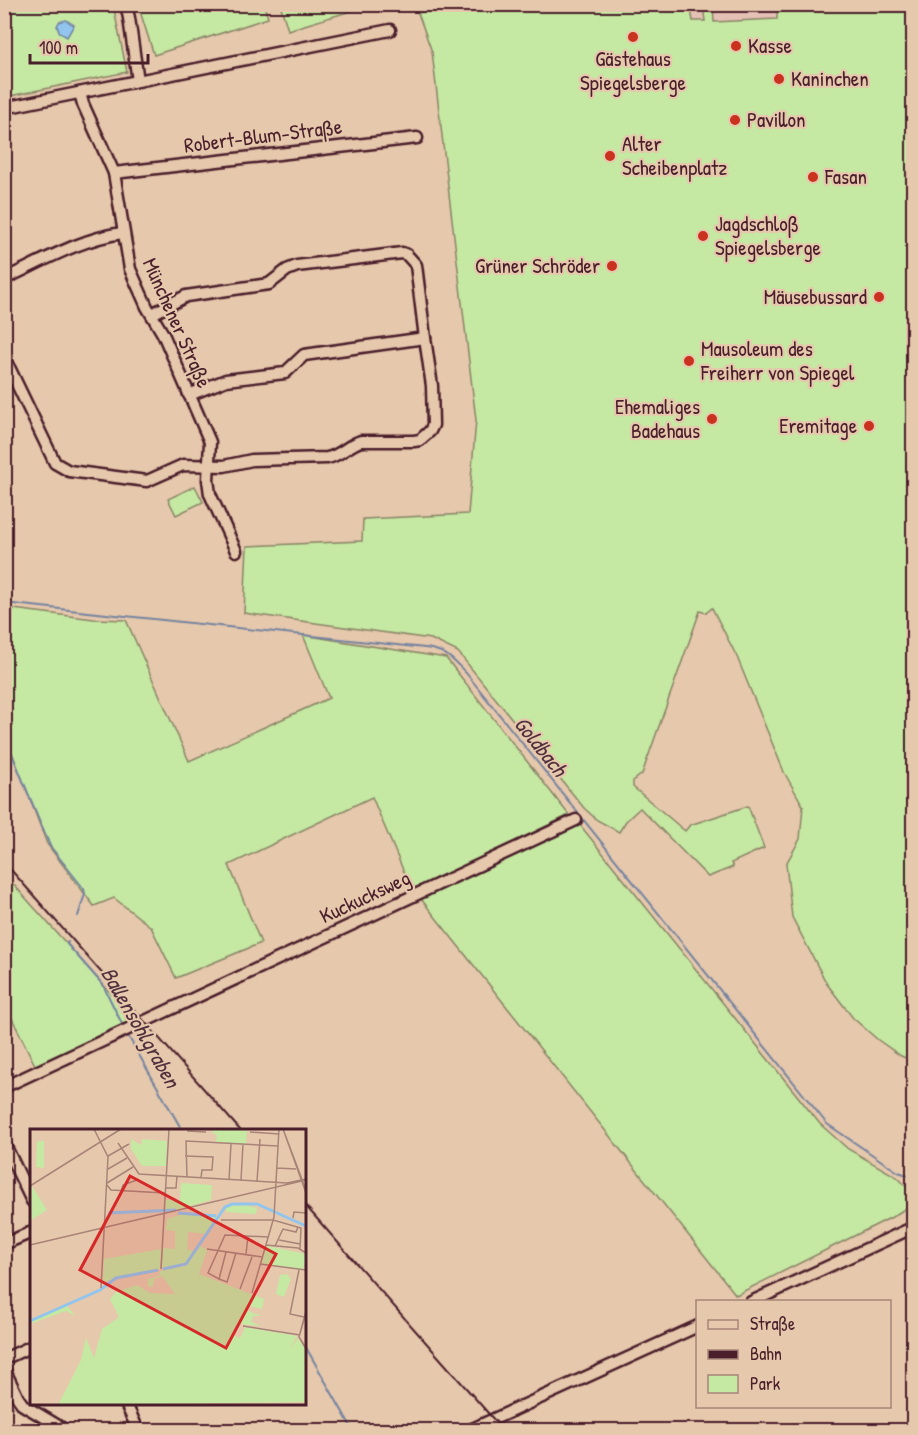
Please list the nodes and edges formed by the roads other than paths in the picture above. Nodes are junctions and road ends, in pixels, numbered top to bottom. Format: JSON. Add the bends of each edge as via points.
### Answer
{"nodes":[{"id":1,"x":126,"y":4,"type":"edge"},
{"id":2,"x":390,"y":30,"type":"dead end"},
{"id":3,"x":138,"y":81,"type":"junction"},
{"id":4,"x":80,"y":93,"type":"junction"},
{"id":5,"x":4,"y":108,"type":"edge"},
{"id":6,"x":417,"y":138,"type":"dead end"},
{"id":7,"x":114,"y":173,"type":"junction"},
{"id":8,"x":122,"y":233,"type":"junction"},
{"id":9,"x":4,"y":279,"type":"edge"},
{"id":10,"x":152,"y":314,"type":"junction"},
{"id":11,"x":425,"y":338,"type":"junction"},
{"id":12,"x":4,"y":357,"type":"edge"},
{"id":13,"x":189,"y":394,"type":"junction"},
{"id":14,"x":208,"y":465,"type":"junction"},
{"id":15,"x":236,"y":551,"type":"dead end"},
{"id":16,"x":576,"y":820,"type":"dead end"},
{"id":17,"x":4,"y":1087,"type":"edge"},
{"id":18,"x":4,"y":1143,"type":"edge"},
{"id":19,"x":30,"y":1197,"type":"edge"},
{"id":20,"x":914,"y":1227,"type":"edge"},
{"id":21,"x":30,"y":1233,"type":"edge"},
{"id":22,"x":4,"y":1244,"type":"edge"},
{"id":23,"x":754,"y":1300,"type":"edge"},
{"id":24,"x":696,"y":1327,"type":"edge"},
{"id":25,"x":30,"y":1347,"type":"edge"},
{"id":26,"x":4,"y":1359,"type":"edge"},
{"id":27,"x":4,"y":1369,"type":"edge"},
{"id":28,"x":126,"y":1405,"type":"edge"},
{"id":29,"x":65,"y":1431,"type":"edge"},
{"id":30,"x":138,"y":1431,"type":"edge"},
{"id":31,"x":470,"y":1431,"type":"edge"}],
"edges":[{"from":1,"to":3,"type":"street"},
{"from":2,"to":3,"type":"street"},
{"from":3,"to":4,"type":"street"},
{"from":4,"to":5,"type":"street"},
{"from":4,"to":7,"type":"street","name":"Münchener Straße"},
{"from":6,"to":7,"type":"street","name":"Robert-Blum-Straße"},
{"from":7,"to":8,"type":"street","name":"Münchener Straße"},
{"from":8,"to":9,"type":"street","via":[[86,241]]},
{"from":8,"to":10,"type":"street","name":"Münchener Straße","via":[[130,269]]},
{"from":10,"to":11,"type":"street","via":[[186,296],[269,284],[297,266],[402,253],[416,265]]},
{"from":10,"to":13,"type":"street","name":"Münchener Straße"},
{"from":11,"to":13,"type":"street","via":[[304,355],[285,373],[226,380]]},
{"from":11,"to":14,"type":"street","via":[[433,425],[420,440],[361,441],[327,458]]},
{"from":12,"to":14,"type":"street","via":[[50,454],[61,468],[147,481],[183,465]]},
{"from":13,"to":14,"type":"street","name":"Münchener Straße","via":[[210,442]]},
{"from":14,"to":15,"type":"street","name":"Münchener Straße","via":[[210,494]]},
{"from":16,"to":17,"type":"street","name":"Kuckucksweg"},
{"from":18,"to":19,"type":"street"},
{"from":20,"to":23,"type":"street"},
{"from":21,"to":22,"type":"street"},
{"from":24,"to":31,"type":"street"},
{"from":25,"to":26,"type":"street"},
{"from":27,"to":29,"type":"street","via":[[24,1405]]},
{"from":28,"to":30,"type":"street"}]}
